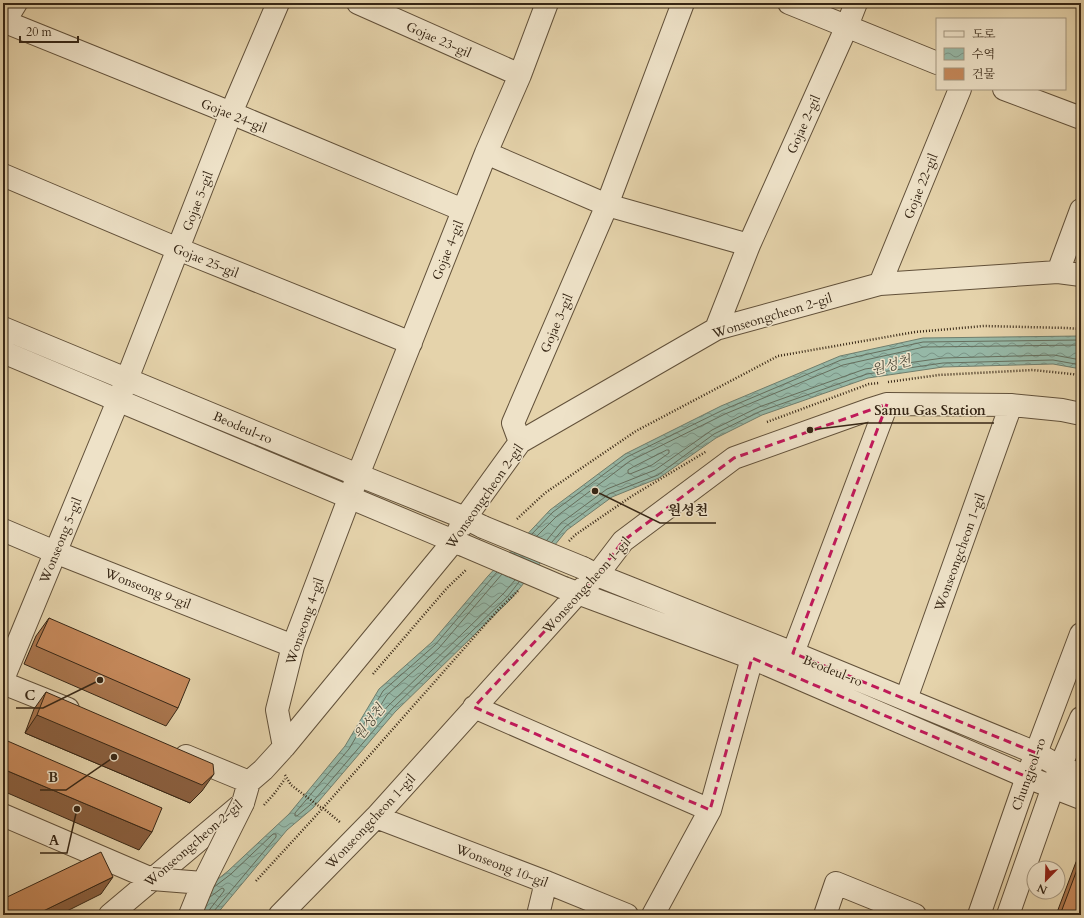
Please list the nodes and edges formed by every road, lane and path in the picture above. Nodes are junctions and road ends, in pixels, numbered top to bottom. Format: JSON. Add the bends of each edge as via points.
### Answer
{"nodes":[{"id":1,"x":16,"y":3,"type":"edge"},
{"id":2,"x":278,"y":3,"type":"edge"},
{"id":3,"x":358,"y":3,"type":"edge"},
{"id":4,"x":547,"y":3,"type":"edge"},
{"id":5,"x":683,"y":3,"type":"edge"},
{"id":6,"x":789,"y":3,"type":"edge"},
{"id":7,"x":856,"y":3,"type":"edge"},
{"id":8,"x":3,"y":22,"type":"edge"},
{"id":9,"x":847,"y":26,"type":"junction"},
{"id":10,"x":936,"y":62,"type":"edge"},
{"id":11,"x":520,"y":75,"type":"junction"},
{"id":12,"x":960,"y":90,"type":"edge"},
{"id":13,"x":1007,"y":90,"type":"edge"},
{"id":14,"x":232,"y":113,"type":"junction"},
{"id":15,"x":1081,"y":118,"type":"edge"},
{"id":16,"x":486,"y":153,"type":"junction"},
{"id":17,"x":3,"y":175,"type":"edge"},
{"id":18,"x":607,"y":205,"type":"junction"},
{"id":19,"x":463,"y":210,"type":"junction"},
{"id":20,"x":1081,"y":210,"type":"edge"},
{"id":21,"x":749,"y":245,"type":"junction"},
{"id":22,"x":178,"y":248,"type":"junction"},
{"id":23,"x":1058,"y":272,"type":"junction"},
{"id":24,"x":1081,"y":275,"type":"edge"},
{"id":25,"x":880,"y":284,"type":"junction"},
{"id":26,"x":3,"y":328,"type":"edge"},
{"id":27,"x":716,"y":329,"type":"junction"},
{"id":28,"x":411,"y":343,"type":"junction"},
{"id":29,"x":3,"y":352,"type":"edge"},
{"id":30,"x":127,"y":379,"type":"junction"},
{"id":31,"x":118,"y":400,"type":"junction"},
{"id":32,"x":887,"y":404,"type":"junction"},
{"id":33,"x":1011,"y":405,"type":"junction"},
{"id":34,"x":1081,"y":414,"type":"edge"},
{"id":35,"x":520,"y":442,"type":"junction"},
{"id":36,"x":358,"y":475,"type":"junction"},
{"id":37,"x":349,"y":498,"type":"junction"},
{"id":38,"x":474,"y":522,"type":"junction"},
{"id":39,"x":3,"y":530,"type":"edge"},
{"id":40,"x":458,"y":544,"type":"junction"},
{"id":41,"x":55,"y":552,"type":"junction"},
{"id":42,"x":590,"y":572,"type":"junction"},
{"id":43,"x":571,"y":591,"type":"junction"},
{"id":44,"x":1081,"y":634,"type":"edge"},
{"id":45,"x":293,"y":646,"type":"junction"},
{"id":46,"x":793,"y":653,"type":"junction"},
{"id":47,"x":752,"y":658,"type":"junction"},
{"id":48,"x":3,"y":679,"type":"edge"},
{"id":49,"x":3,"y":683,"type":"edge"},
{"id":50,"x":906,"y":699,"type":"junction"},
{"id":51,"x":474,"y":707,"type":"junction"},
{"id":52,"x":83,"y":715,"type":"edge"},
{"id":53,"x":1081,"y":718,"type":"edge"},
{"id":54,"x":284,"y":748,"type":"junction"},
{"id":55,"x":170,"y":750,"type":"edge"},
{"id":56,"x":1036,"y":753,"type":"junction"},
{"id":57,"x":1060,"y":766,"type":"junction"},
{"id":58,"x":1081,"y":775,"type":"edge"},
{"id":59,"x":287,"y":776,"type":"dead end"},
{"id":60,"x":1027,"y":777,"type":"junction"},
{"id":61,"x":249,"y":782,"type":"junction"},
{"id":62,"x":1054,"y":787,"type":"junction"},
{"id":63,"x":1081,"y":798,"type":"edge"},
{"id":64,"x":243,"y":803,"type":"junction"},
{"id":65,"x":322,"y":808,"type":"dead end"},
{"id":66,"x":710,"y":810,"type":"junction"},
{"id":67,"x":3,"y":816,"type":"edge"},
{"id":68,"x":376,"y":817,"type":"junction"},
{"id":69,"x":152,"y":879,"type":"junction"},
{"id":70,"x":546,"y":882,"type":"junction"},
{"id":71,"x":203,"y":883,"type":"junction"},
{"id":72,"x":290,"y":913,"type":"edge"},
{"id":73,"x":110,"y":915,"type":"edge"},
{"id":74,"x":190,"y":915,"type":"edge"},
{"id":75,"x":538,"y":915,"type":"edge"},
{"id":76,"x":627,"y":915,"type":"edge"},
{"id":77,"x":653,"y":915,"type":"edge"},
{"id":78,"x":825,"y":915,"type":"edge"},
{"id":79,"x":915,"y":915,"type":"edge"},
{"id":80,"x":980,"y":915,"type":"edge"},
{"id":81,"x":1008,"y":915,"type":"edge"}],
"edges":[{"from":1,"to":8,"type":"street"},
{"from":2,"to":14,"type":"street","name":"Gojae 5-gil"},
{"from":3,"to":11,"type":"street","name":"Gojae 23-gil"},
{"from":4,"to":11,"type":"street","name":"Gojae 4-gil"},
{"from":5,"to":18,"type":"street","name":"Gojae 3-gil"},
{"from":6,"to":9,"type":"street"},
{"from":7,"to":9,"type":"street","name":"Gojae 2-gil"},
{"from":8,"to":14,"type":"street","name":"Gojae 24-gil"},
{"from":9,"to":10,"type":"street"},
{"from":9,"to":21,"type":"street","name":"Gojae 2-gil"},
{"from":11,"to":16,"type":"street","name":"Gojae 4-gil"},
{"from":12,"to":25,"type":"street","name":"Gojae 22-gil"},
{"from":13,"to":15,"type":"street"},
{"from":14,"to":19,"type":"street","name":"Gojae 24-gil"},
{"from":14,"to":22,"type":"street","name":"Gojae 5-gil"},
{"from":16,"to":18,"type":"street"},
{"from":16,"to":19,"type":"street","name":"Gojae 4-gil"},
{"from":17,"to":22,"type":"street","name":"Gojae 25-gil"},
{"from":18,"to":21,"type":"street"},
{"from":18,"to":35,"type":"street","name":"Gojae 3-gil","via":[[512,422]]},
{"from":19,"to":28,"type":"street","name":"Gojae 4-gil"},
{"from":20,"to":23,"type":"street"},
{"from":21,"to":27,"type":"street","name":"Gojae 2-gil"},
{"from":22,"to":28,"type":"street","name":"Gojae 25-gil"},
{"from":22,"to":30,"type":"street","name":"Gojae 5-gil"},
{"from":23,"to":24,"type":"street","name":"Wonseongcheon 2-gil"},
{"from":23,"to":25,"type":"street","name":"Wonseongcheon 2-gil"},
{"from":25,"to":27,"type":"street","name":"Wonseongcheon 2-gil"},
{"from":26,"to":30,"type":"street","name":"Beodeul-ro"},
{"from":27,"to":35,"type":"street","name":"Wonseongcheon 2-gil"},
{"from":28,"to":36,"type":"street","name":"Gojae 4-gil"},
{"from":29,"to":31,"type":"street","name":"Beodeul-ro"},
{"from":30,"to":31,"type":"street","name":"Gojae 5-gil"},
{"from":30,"to":36,"type":"street","name":"Beodeul-ro"},
{"from":31,"to":37,"type":"street","name":"Beodeul-ro"},
{"from":31,"to":41,"type":"street","name":"Wonseong 5-gil"},
{"from":32,"to":33,"type":"street","name":"Wonseongcheon 1-gil"},
{"from":32,"to":42,"type":"street","name":"Wonseongcheon 1-gil","via":[[734,458],[623,541]]},
{"from":32,"to":46,"type":"street"},
{"from":33,"to":34,"type":"street","name":"Wonseongcheon 1-gil"},
{"from":33,"to":50,"type":"street","name":"Wonseongcheon 1-gil"},
{"from":35,"to":38,"type":"street","name":"Wonseongcheon 2-gil"},
{"from":36,"to":37,"type":"street","name":"Gojae 4-gil"},
{"from":36,"to":38,"type":"street","name":"Beodeul-ro"},
{"from":37,"to":40,"type":"street","name":"Beodeul-ro"},
{"from":37,"to":45,"type":"street","name":"Wonseong 4-gil"},
{"from":38,"to":40,"type":"street","name":"Wonseongcheon 2-gil"},
{"from":38,"to":42,"type":"street","name":"Beodeul-ro","bridge":true},
{"from":39,"to":41,"type":"street","name":"Wonseong 9-gil"},
{"from":40,"to":43,"type":"street","name":"Beodeul-ro","bridge":true},
{"from":40,"to":54,"type":"street","name":"Wonseongcheon 2-gil"},
{"from":41,"to":45,"type":"street","name":"Wonseong 9-gil"},
{"from":41,"to":48,"type":"street","name":"Wonseong 5-gil"},
{"from":42,"to":43,"type":"street","name":"Wonseongcheon 1-gil"},
{"from":42,"to":46,"type":"street","name":"Beodeul-ro"},
{"from":43,"to":47,"type":"street","name":"Beodeul-ro"},
{"from":43,"to":51,"type":"street","name":"Wonseongcheon 1-gil"},
{"from":44,"to":56,"type":"street","name":"Chungjeol-ro"},
{"from":45,"to":54,"type":"street","name":"Wonseong 4-gil","via":[[277,710]]},
{"from":46,"to":50,"type":"street","name":"Beodeul-ro"},
{"from":47,"to":60,"type":"street","name":"Beodeul-ro"},
{"from":47,"to":66,"type":"street"},
{"from":49,"to":52,"type":"street"},
{"from":50,"to":56,"type":"street","name":"Beodeul-ro"},
{"from":51,"to":66,"type":"street"},
{"from":51,"to":68,"type":"street","name":"Wonseongcheon 1-gil"},
{"from":53,"to":57,"type":"street"},
{"from":54,"to":61,"type":"street","name":"Wonseongcheon 2-gil"},
{"from":55,"to":61,"type":"street"},
{"from":56,"to":57,"type":"street","name":"Beodeul-ro"},
{"from":56,"to":60,"type":"street","name":"Chungjeol-ro"},
{"from":57,"to":58,"type":"street","name":"Beodeul-ro"},
{"from":57,"to":62,"type":"street"},
{"from":59,"to":65,"type":"path","via":[[291,785]]},
{"from":60,"to":62,"type":"street","name":"Beodeul-ro"},
{"from":60,"to":80,"type":"street","name":"Chungjeol-ro"},
{"from":61,"to":64,"type":"street","name":"Wonseongcheon 2-gil"},
{"from":62,"to":63,"type":"street","name":"Beodeul-ro"},
{"from":62,"to":81,"type":"street"},
{"from":64,"to":69,"type":"street","name":"Wonseongcheon 2-gil"},
{"from":64,"to":71,"type":"street","bridge":true},
{"from":66,"to":77,"type":"street"},
{"from":67,"to":69,"type":"street"},
{"from":68,"to":70,"type":"street","name":"Wonseong 10-gil"},
{"from":68,"to":72,"type":"street","name":"Wonseongcheon 1-gil"},
{"from":69,"to":71,"type":"street","bridge":true},
{"from":69,"to":73,"type":"street","name":"Wonseongcheon 2-gil"},
{"from":70,"to":75,"type":"street"},
{"from":70,"to":76,"type":"street","name":"Wonseong 10-gil"},
{"from":71,"to":74,"type":"street","bridge":true},
{"from":78,"to":79,"type":"street","via":[[836,883]]}]}
